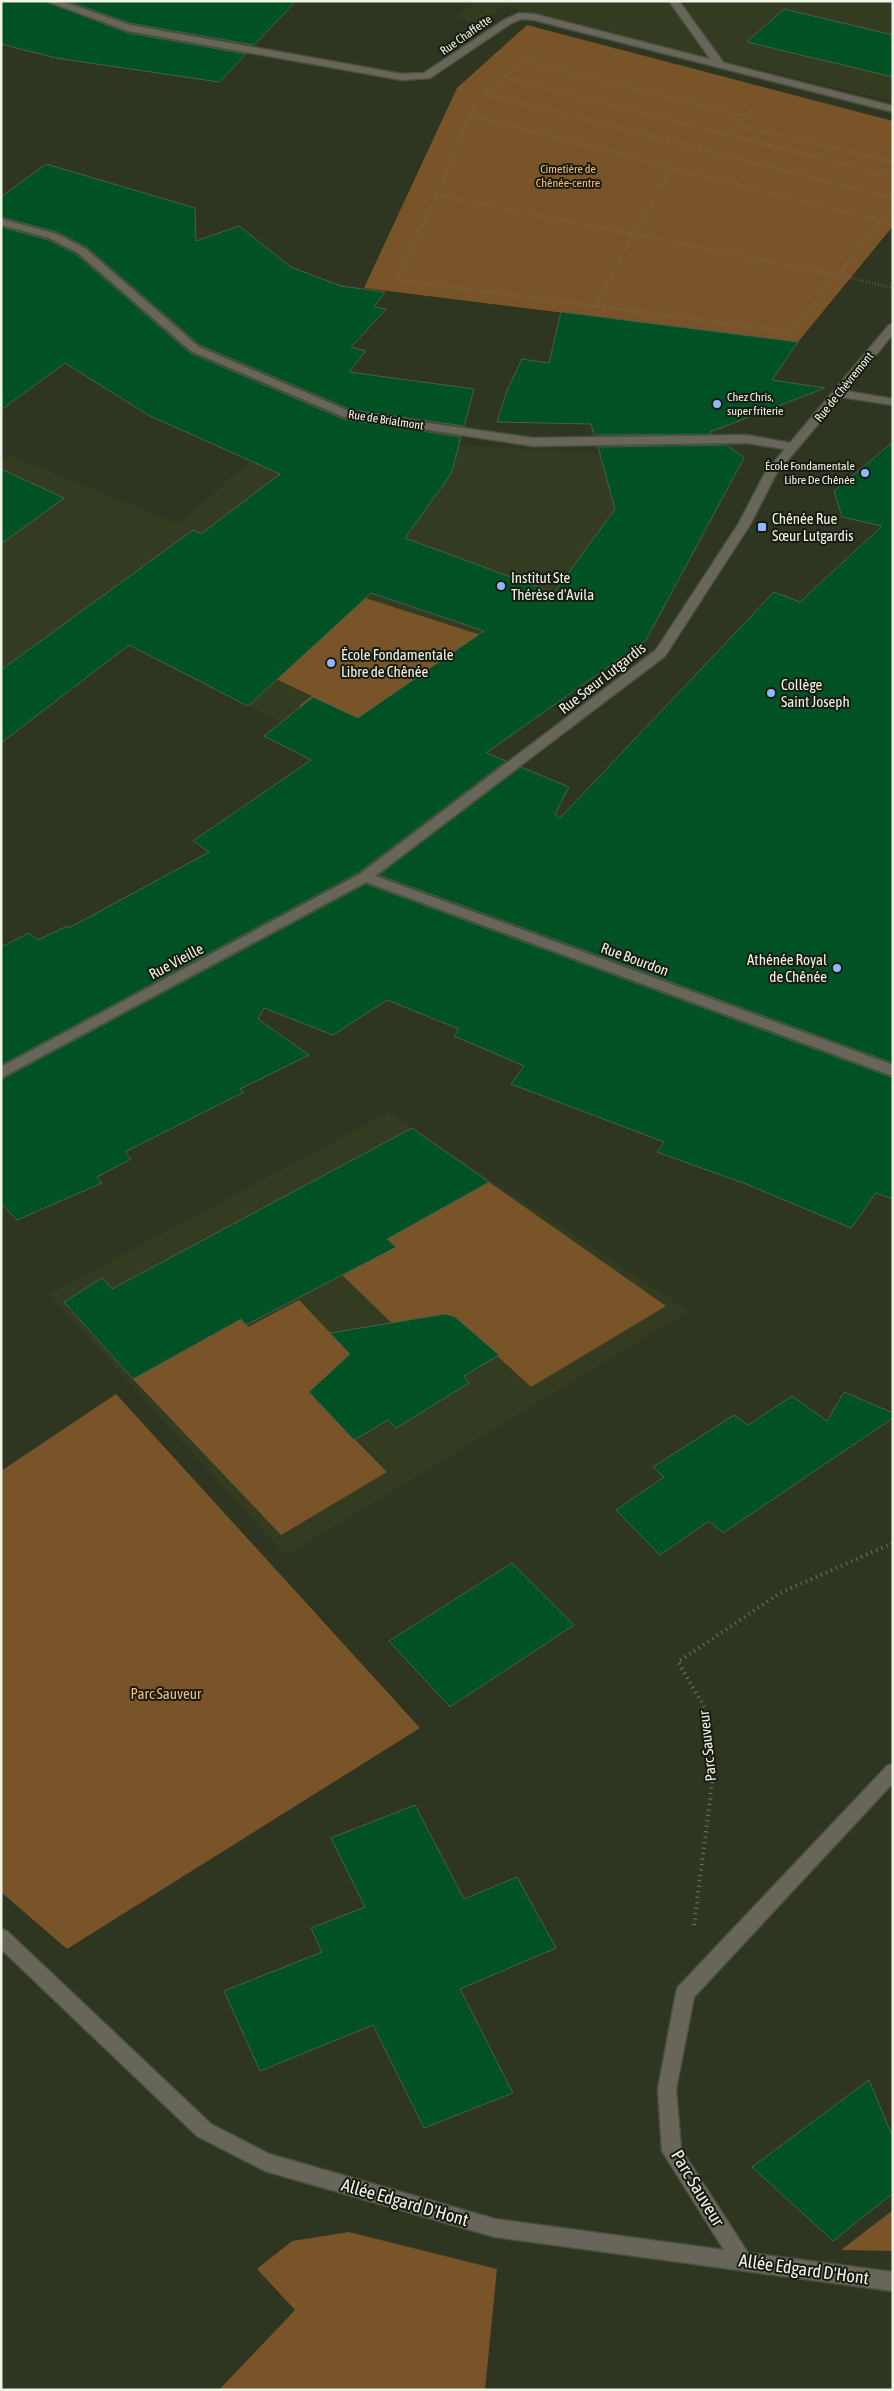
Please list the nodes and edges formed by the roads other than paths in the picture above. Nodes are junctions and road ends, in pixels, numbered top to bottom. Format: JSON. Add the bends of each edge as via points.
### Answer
{"nodes":[{"id":1,"x":52,"y":1,"type":"edge"},
{"id":2,"x":674,"y":1,"type":"edge"},
{"id":3,"x":720,"y":65,"type":"junction"},
{"id":4,"x":893,"y":109,"type":"edge"},
{"id":5,"x":1,"y":222,"type":"edge"},
{"id":6,"x":893,"y":327,"type":"edge"},
{"id":7,"x":840,"y":393,"type":"junction"},
{"id":8,"x":893,"y":402,"type":"edge"},
{"id":9,"x":794,"y":447,"type":"junction"},
{"id":10,"x":365,"y":877,"type":"junction"},
{"id":11,"x":893,"y":1071,"type":"edge"},
{"id":12,"x":1,"y":1073,"type":"edge"},
{"id":13,"x":893,"y":1771,"type":"edge"},
{"id":14,"x":1,"y":1937,"type":"edge"},
{"id":15,"x":742,"y":2260,"type":"junction"},
{"id":16,"x":893,"y":2282,"type":"edge"}],
"edges":[{"from":1,"to":3,"type":"street","name":"Rue Chaffette","via":[[128,28],[402,77],[426,76],[520,16]]},
{"from":2,"to":3,"type":"street"},
{"from":3,"to":4,"type":"street","name":"Rue Chaffette"},
{"from":5,"to":9,"type":"street","name":"Rue de Brialmont","via":[[53,236],[82,251],[195,349],[348,415],[533,442],[747,440]]},
{"from":6,"to":7,"type":"street","name":"Rue de Chèvremont"},
{"from":7,"to":8,"type":"street"},
{"from":7,"to":9,"type":"street","name":"Rue de Chèvremont"},
{"from":9,"to":10,"type":"street","name":"Rue Sœur Lutgardis","via":[[771,473],[745,523],[661,653]]},
{"from":10,"to":11,"type":"street","name":"Rue Bourdon"},
{"from":10,"to":12,"type":"street","name":"Rue Vieille"},
{"from":13,"to":15,"type":"street","name":"Parc Sauveur","via":[[685,1993],[667,2089],[672,2151]]},
{"from":14,"to":15,"type":"street","name":"Allée Edgard D'Hont","via":[[204,2130],[265,2162],[495,2228]]},
{"from":15,"to":16,"type":"street","name":"Allée Edgard D'Hont"}]}
